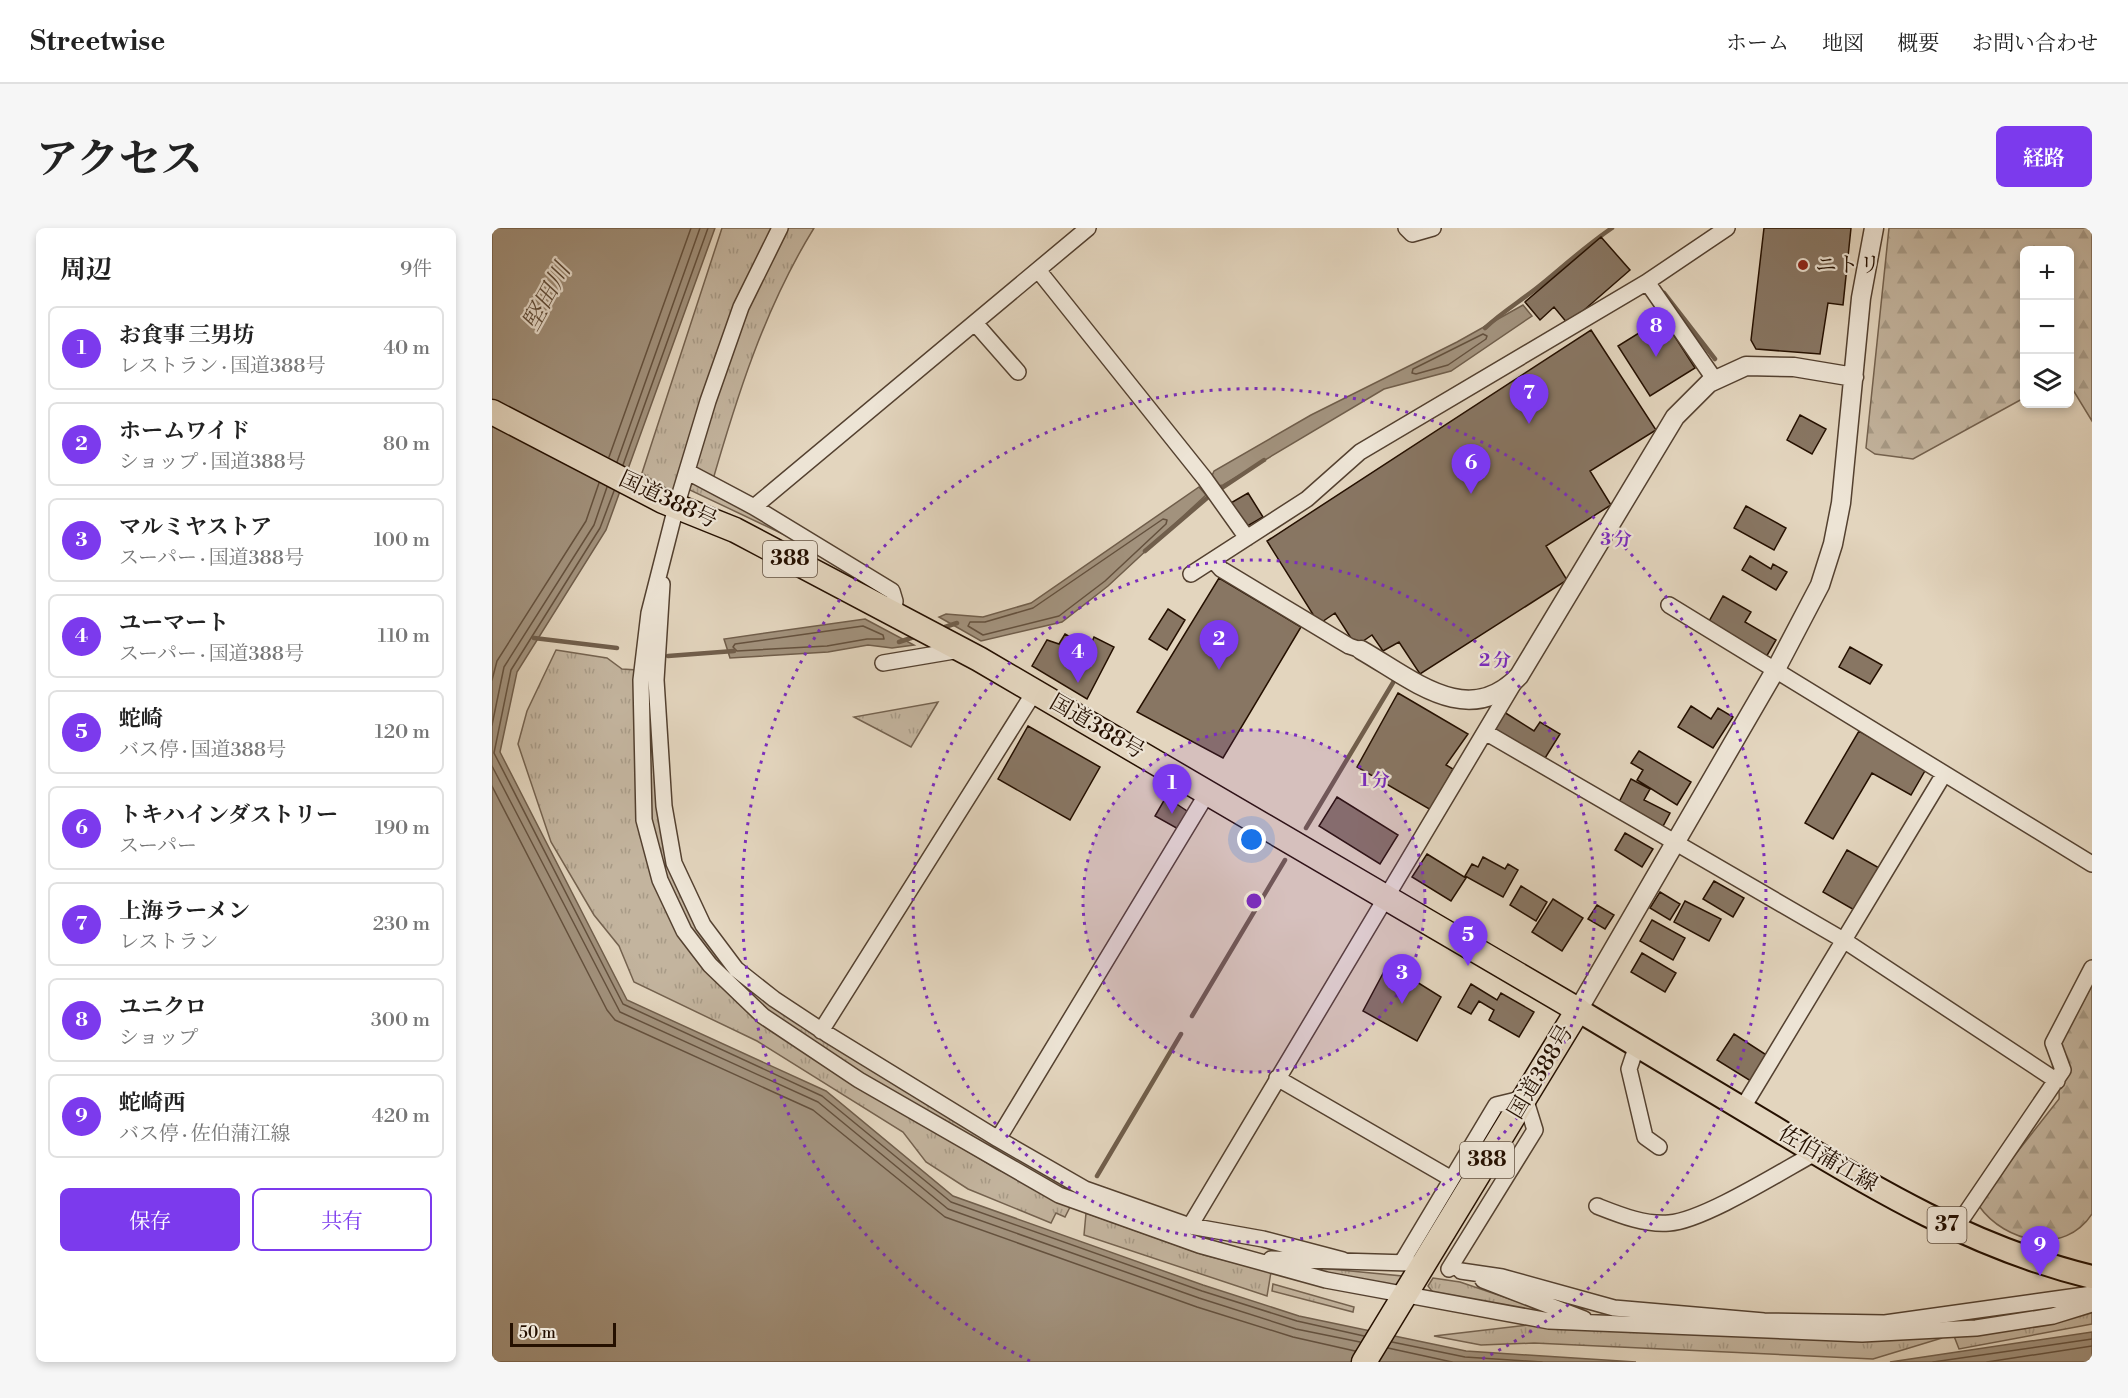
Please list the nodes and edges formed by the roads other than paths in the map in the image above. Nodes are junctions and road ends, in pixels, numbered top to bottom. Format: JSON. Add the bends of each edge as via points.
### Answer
{"nodes":[{"id":1,"x":780,"y":228,"type":"edge"},
{"id":2,"x":1088,"y":228,"type":"edge"},
{"id":3,"x":1406,"y":228,"type":"edge"},
{"id":4,"x":1433,"y":228,"type":"edge"},
{"id":5,"x":1727,"y":228,"type":"edge"},
{"id":6,"x":1874,"y":228,"type":"edge"},
{"id":7,"x":1038,"y":270,"type":"junction"},
{"id":8,"x":1647,"y":282,"type":"junction"},
{"id":9,"x":975,"y":323,"type":"junction"},
{"id":10,"x":1018,"y":372,"type":"dead end"},
{"id":11,"x":1854,"y":377,"type":"junction"},
{"id":12,"x":1715,"y":380,"type":"junction"},
{"id":13,"x":492,"y":412,"type":"edge"},
{"id":14,"x":688,"y":472,"type":"junction"},
{"id":15,"x":670,"y":504,"type":"junction"},
{"id":16,"x":754,"y":507,"type":"junction"},
{"id":17,"x":1246,"y":538,"type":"junction"},
{"id":18,"x":663,"y":557,"type":"junction"},
{"id":19,"x":1213,"y":560,"type":"junction"},
{"id":20,"x":1191,"y":574,"type":"dead end"},
{"id":21,"x":1669,"y":605,"type":"dead end"},
{"id":22,"x":904,"y":618,"type":"junction"},
{"id":23,"x":954,"y":645,"type":"junction"},
{"id":24,"x":1361,"y":650,"type":"joint"},
{"id":25,"x":883,"y":663,"type":"dead end"},
{"id":26,"x":1776,"y":669,"type":"junction"},
{"id":27,"x":1519,"y":676,"type":"junction"},
{"id":28,"x":1035,"y":691,"type":"junction"},
{"id":29,"x":1485,"y":732,"type":"junction"},
{"id":30,"x":1944,"y":774,"type":"junction"},
{"id":31,"x":1208,"y":792,"type":"junction"},
{"id":32,"x":1675,"y":841,"type":"junction"},
{"id":33,"x":2092,"y":864,"type":"edge"},
{"id":34,"x":1385,"y":896,"type":"junction"},
{"id":35,"x":1845,"y":941,"type":"junction"},
{"id":36,"x":2092,"y":968,"type":"edge"},
{"id":37,"x":1578,"y":1010,"type":"junction"},
{"id":38,"x":821,"y":1031,"type":"junction"},
{"id":39,"x":1637,"y":1045,"type":"junction"},
{"id":40,"x":1277,"y":1078,"type":"junction"},
{"id":41,"x":2057,"y":1081,"type":"junction"},
{"id":42,"x":1525,"y":1098,"type":"junction"},
{"id":43,"x":1742,"y":1108,"type":"junction"},
{"id":44,"x":998,"y":1139,"type":"junction"},
{"id":45,"x":1659,"y":1147,"type":"dead end"},
{"id":46,"x":1815,"y":1153,"type":"junction"},
{"id":47,"x":1450,"y":1178,"type":"junction"},
{"id":48,"x":1597,"y":1206,"type":"dead end"},
{"id":49,"x":1190,"y":1226,"type":"junction"},
{"id":50,"x":1955,"y":1230,"type":"junction"},
{"id":51,"x":1249,"y":1258,"type":"junction"},
{"id":52,"x":1343,"y":1260,"type":"junction"},
{"id":53,"x":1450,"y":1269,"type":"junction"},
{"id":54,"x":2092,"y":1277,"type":"edge"},
{"id":55,"x":2092,"y":1294,"type":"edge"},
{"id":56,"x":1402,"y":1302,"type":"junction"},
{"id":57,"x":2092,"y":1304,"type":"edge"},
{"id":58,"x":1598,"y":1324,"type":"junction"},
{"id":59,"x":1364,"y":1362,"type":"edge"}],
"edges":[{"from":1,"to":14,"type":"street","via":[[741,308]]},
{"from":2,"to":7,"type":"street"},
{"from":3,"to":4,"type":"street","via":[[1412,234]]},
{"from":5,"to":8,"type":"street"},
{"from":6,"to":11,"type":"street","via":[[1861,298]]},
{"from":7,"to":9,"type":"street"},
{"from":7,"to":17,"type":"street","via":[[1205,479]]},
{"from":8,"to":12,"type":"street"},
{"from":8,"to":17,"type":"street","via":[[1360,452],[1307,499]]},
{"from":9,"to":10,"type":"street"},
{"from":9,"to":16,"type":"street"},
{"from":11,"to":12,"type":"street","via":[[1794,367],[1746,366]]},
{"from":11,"to":26,"type":"street","via":[[1845,476],[1833,544],[1810,608]]},
{"from":12,"to":27,"type":"street","via":[[1675,417]]},
{"from":13,"to":15,"type":"highway","name":"国道388号","number":"388"},
{"from":14,"to":15,"type":"street"},
{"from":14,"to":16,"type":"street"},
{"from":15,"to":18,"type":"street"},
{"from":15,"to":22,"type":"highway","name":"国道388号","number":"388","via":[[735,530]]},
{"from":16,"to":22,"type":"street","via":[[892,591]]},
{"from":17,"to":19,"type":"street"},
{"from":18,"to":38,"type":"street","via":[[656,680],[663,806],[674,863],[704,925],[736,969]]},
{"from":18,"to":51,"type":"street","via":[[649,613],[641,680],[644,820],[660,880],[684,931],[710,965],[763,1016],[859,1080],[1049,1189],[1199,1245]]},
{"from":19,"to":20,"type":"street"},
{"from":19,"to":24,"type":"street","via":[[1221,569]]},
{"from":21,"to":26,"type":"street"},
{"from":22,"to":23,"type":"highway","name":"国道388号","number":"388"},
{"from":23,"to":25,"type":"street"},
{"from":23,"to":28,"type":"highway","name":"国道388号","number":"388"},
{"from":24,"to":27,"type":"street","via":[[1454,700],[1491,698]]},
{"from":26,"to":30,"type":"street"},
{"from":26,"to":32,"type":"street"},
{"from":27,"to":29,"type":"street"},
{"from":28,"to":31,"type":"highway","name":"国道388号","number":"388"},
{"from":28,"to":38,"type":"street"},
{"from":29,"to":32,"type":"street"},
{"from":29,"to":34,"type":"street"},
{"from":30,"to":33,"type":"street"},
{"from":30,"to":35,"type":"street"},
{"from":31,"to":34,"type":"highway","name":"国道388号","number":"388"},
{"from":31,"to":44,"type":"street"},
{"from":32,"to":35,"type":"street"},
{"from":32,"to":37,"type":"street"},
{"from":34,"to":37,"type":"highway","name":"国道388号","number":"388"},
{"from":34,"to":40,"type":"street"},
{"from":35,"to":41,"type":"street"},
{"from":35,"to":43,"type":"street"},
{"from":36,"to":41,"type":"street","via":[[2053,1042],[2063,1070]]},
{"from":37,"to":39,"type":"main road","name":"佐伯蒲江線","number":"37"},
{"from":37,"to":42,"type":"highway","name":"国道388号","number":"388"},
{"from":38,"to":44,"type":"street"},
{"from":39,"to":43,"type":"main road","name":"佐伯蒲江線","number":"37"},
{"from":39,"to":45,"type":"street","via":[[1629,1069],[1645,1137]]},
{"from":40,"to":47,"type":"street"},
{"from":40,"to":49,"type":"street"},
{"from":41,"to":50,"type":"street"},
{"from":42,"to":47,"type":"street","via":[[1496,1105]]},
{"from":42,"to":53,"type":"street","via":[[1535,1130]]},
{"from":42,"to":56,"type":"highway","name":"国道388号","number":"388"},
{"from":43,"to":46,"type":"main road","name":"佐伯蒲江線","number":"37"},
{"from":44,"to":49,"type":"street","via":[[1085,1189]]},
{"from":46,"to":48,"type":"street","via":[[1694,1218],[1647,1222]]},
{"from":46,"to":50,"type":"main road","name":"佐伯蒲江線","number":"37"},
{"from":47,"to":52,"type":"street","via":[[1406,1263]]},
{"from":49,"to":52,"type":"street","via":[[1263,1239]]},
{"from":50,"to":54,"type":"main road","name":"佐伯蒲江線","number":"37","via":[[2027,1259]]},
{"from":51,"to":52,"type":"street"},
{"from":51,"to":56,"type":"street"},
{"from":53,"to":55,"type":"street","via":[[1502,1277],[1614,1308],[1764,1321],[1885,1323]]},
{"from":53,"to":58,"type":"street"},
{"from":56,"to":58,"type":"street","via":[[1549,1322]]},
{"from":56,"to":59,"type":"highway","name":"国道388号","number":"388"},
{"from":57,"to":58,"type":"street","via":[[2053,1316],[1976,1328],[1862,1334]]}]}
